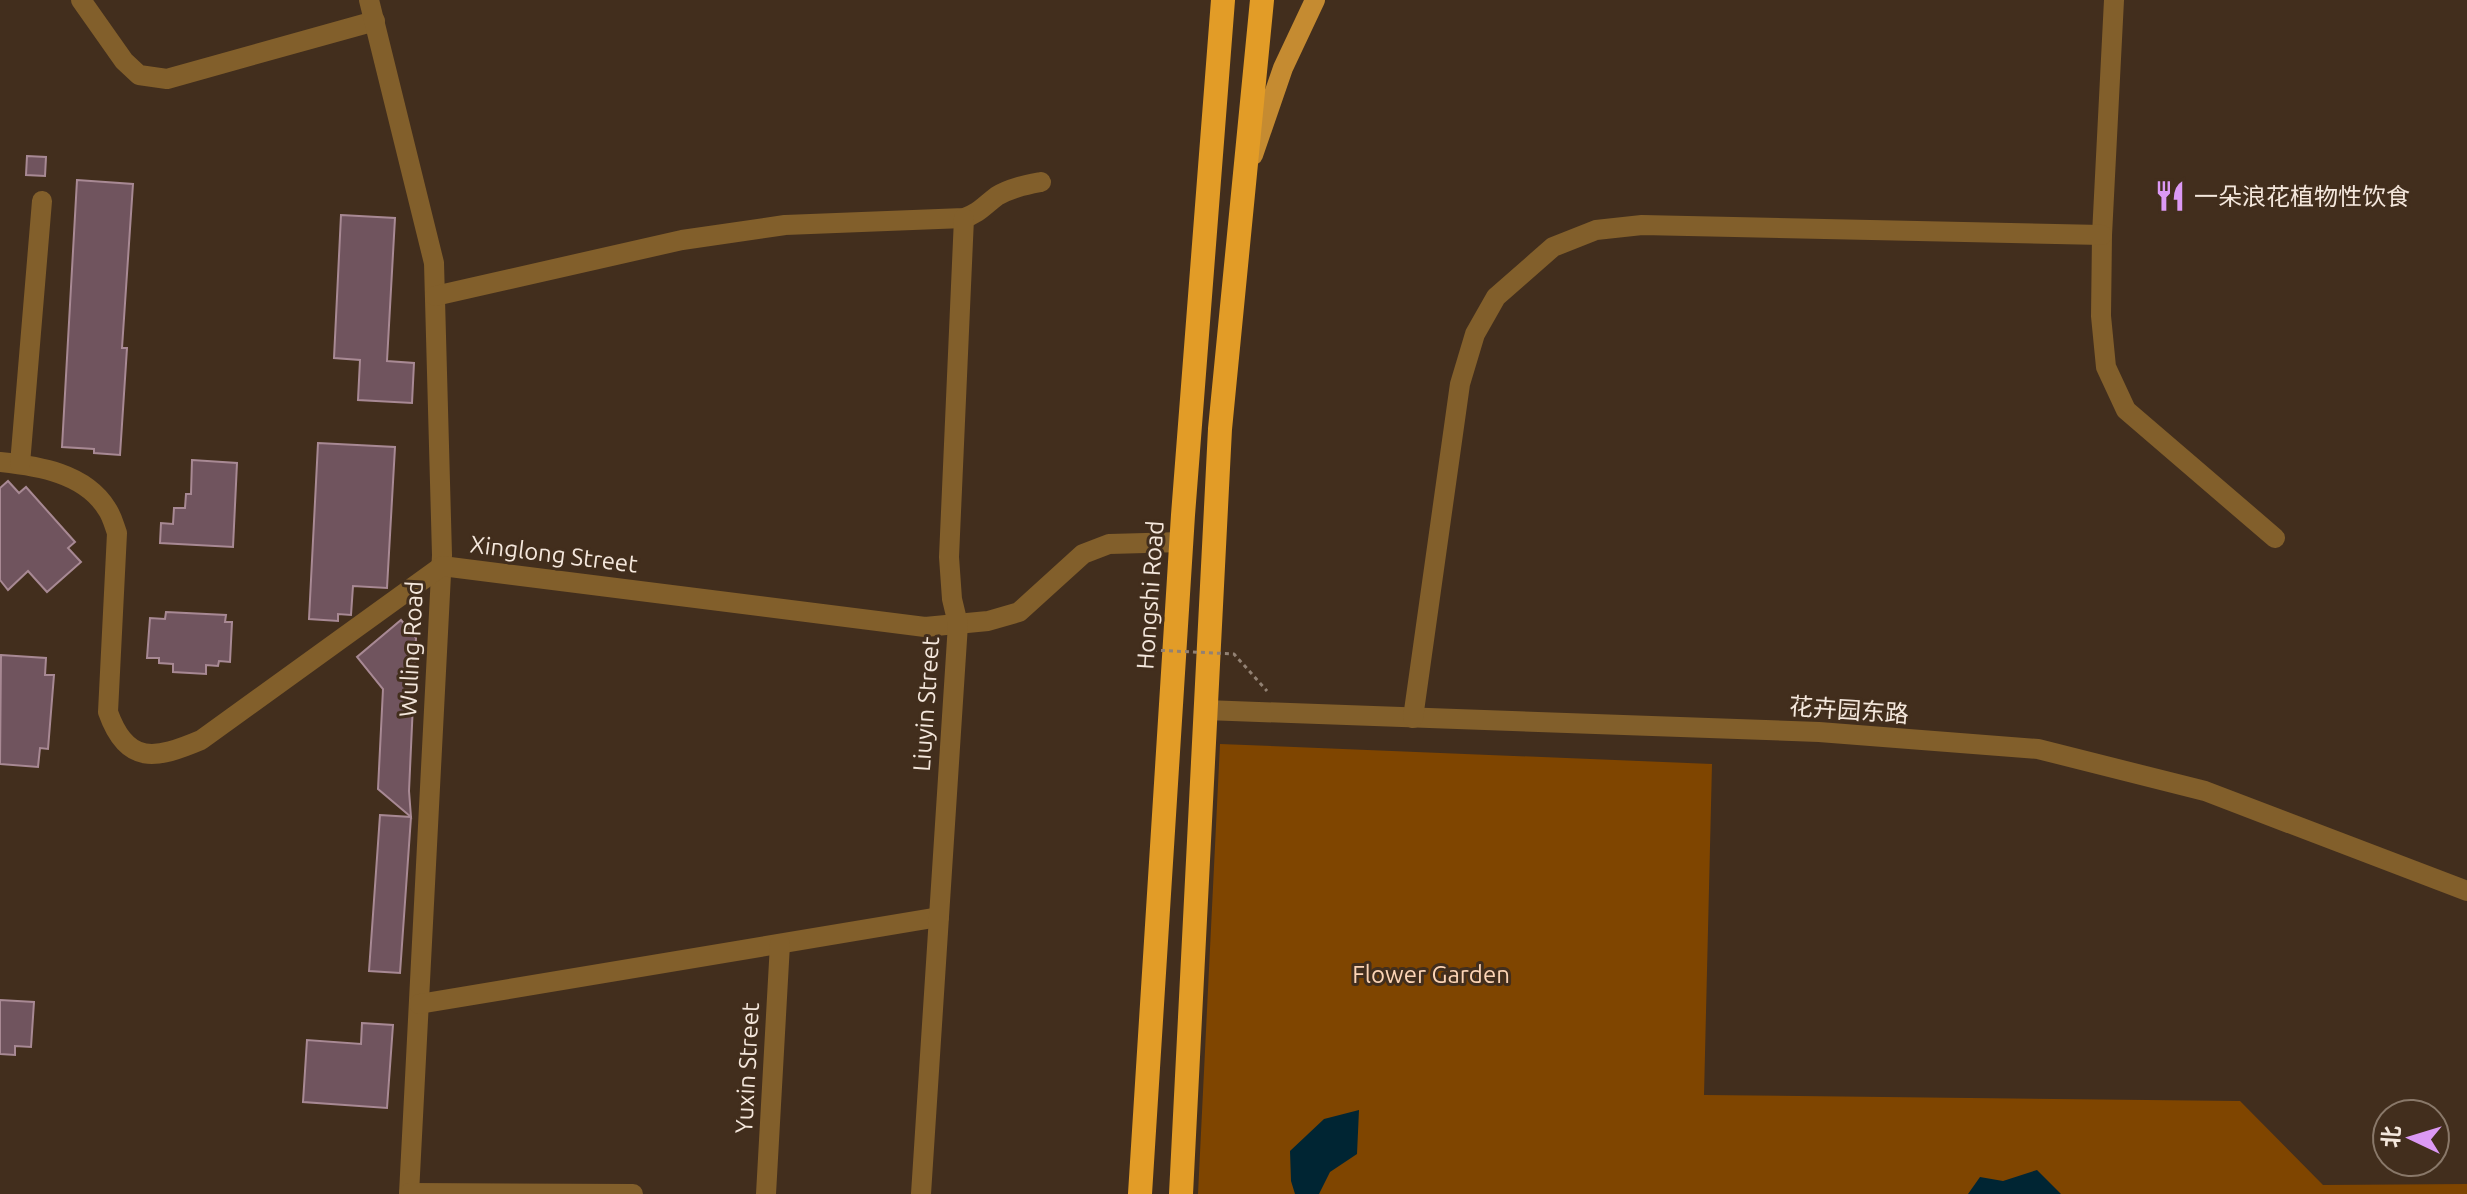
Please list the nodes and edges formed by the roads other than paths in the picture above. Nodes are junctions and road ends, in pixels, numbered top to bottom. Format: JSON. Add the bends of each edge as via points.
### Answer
{"nodes":[{"id":1,"x":81,"y":0,"type":"edge"},
{"id":2,"x":369,"y":0,"type":"edge"},
{"id":3,"x":1223,"y":0,"type":"edge"},
{"id":4,"x":1262,"y":0,"type":"edge"},
{"id":5,"x":1315,"y":0,"type":"edge"},
{"id":6,"x":2114,"y":0,"type":"edge"},
{"id":7,"x":375,"y":21,"type":"junction"},
{"id":8,"x":1246,"y":174,"type":"junction"},
{"id":9,"x":1041,"y":182,"type":"dead end"},
{"id":10,"x":42,"y":201,"type":"dead end"},
{"id":11,"x":964,"y":218,"type":"junction"},
{"id":12,"x":2102,"y":235,"type":"junction"},
{"id":13,"x":435,"y":296,"type":"junction"},
{"id":14,"x":10,"y":463,"type":"edge"},
{"id":15,"x":2275,"y":538,"type":"dead end"},
{"id":16,"x":1182,"y":542,"type":"junction"},
{"id":17,"x":442,"y":566,"type":"junction"},
{"id":18,"x":958,"y":624,"type":"junction"},
{"id":19,"x":1205,"y":710,"type":"junction"},
{"id":20,"x":1413,"y":718,"type":"junction"},
{"id":21,"x":2467,"y":891,"type":"edge"},
{"id":22,"x":939,"y":917,"type":"junction"},
{"id":23,"x":780,"y":944,"type":"junction"},
{"id":24,"x":419,"y":1004,"type":"junction"},
{"id":25,"x":409,"y":1193,"type":"edge"},
{"id":26,"x":921,"y":1193,"type":"edge"},
{"id":27,"x":633,"y":1194,"type":"edge"},
{"id":28,"x":766,"y":1194,"type":"edge"},
{"id":29,"x":1140,"y":1194,"type":"edge"},
{"id":30,"x":1181,"y":1194,"type":"edge"}],
"edges":[{"from":1,"to":7,"type":"street","via":[[139,75],[167,79]]},
{"from":2,"to":7,"type":"street","name":"Wuling Road"},
{"from":3,"to":16,"type":"highway","name":"Hongshi Road"},
{"from":4,"to":8,"type":"highway"},
{"from":5,"to":8,"type":"main road","via":[[1283,68]]},
{"from":6,"to":12,"type":"street"},
{"from":7,"to":13,"type":"street","name":"Wuling Road","via":[[434,263]]},
{"from":8,"to":19,"type":"highway","via":[[1220,429]]},
{"from":9,"to":11,"type":"street","via":[[1016,187]]},
{"from":10,"to":14,"type":"street"},
{"from":11,"to":13,"type":"street","via":[[785,225],[682,240]]},
{"from":11,"to":18,"type":"street","name":"Liuyin Street","via":[[949,557]]},
{"from":12,"to":15,"type":"street","via":[[2106,367],[2126,410]]},
{"from":12,"to":20,"type":"street","via":[[1642,225],[1596,230],[1553,247],[1496,297],[1475,334],[1460,384]]},
{"from":13,"to":17,"type":"street","name":"Wuling Road"},
{"from":14,"to":17,"type":"street","name":"Xinglong Street","via":[[64,475],[90,489],[108,509],[117,533],[108,712],[127,747],[147,754],[169,754],[201,740]]},
{"from":16,"to":18,"type":"street","name":"Xinglong Street","via":[[1109,544],[1083,554],[1019,612]]},
{"from":16,"to":29,"type":"highway","name":"Hongshi Road"},
{"from":17,"to":18,"type":"street","name":"Xinglong Street","via":[[925,627]]},
{"from":17,"to":24,"type":"street","name":"Wuling Road"},
{"from":18,"to":22,"type":"street","name":"Liuyin Street"},
{"from":19,"to":20,"type":"street","name":"花卉园东路"},
{"from":19,"to":30,"type":"highway"},
{"from":20,"to":21,"type":"street","name":"花卉园东路","via":[[1819,732],[2038,749],[2205,791]]},
{"from":22,"to":23,"type":"street"},
{"from":22,"to":26,"type":"street","name":"Liuyin Street"},
{"from":23,"to":24,"type":"street"},
{"from":23,"to":28,"type":"street","name":"Yuxin Street"},
{"from":24,"to":25,"type":"street","name":"Wuling Road"},
{"from":25,"to":27,"type":"street"}]}
